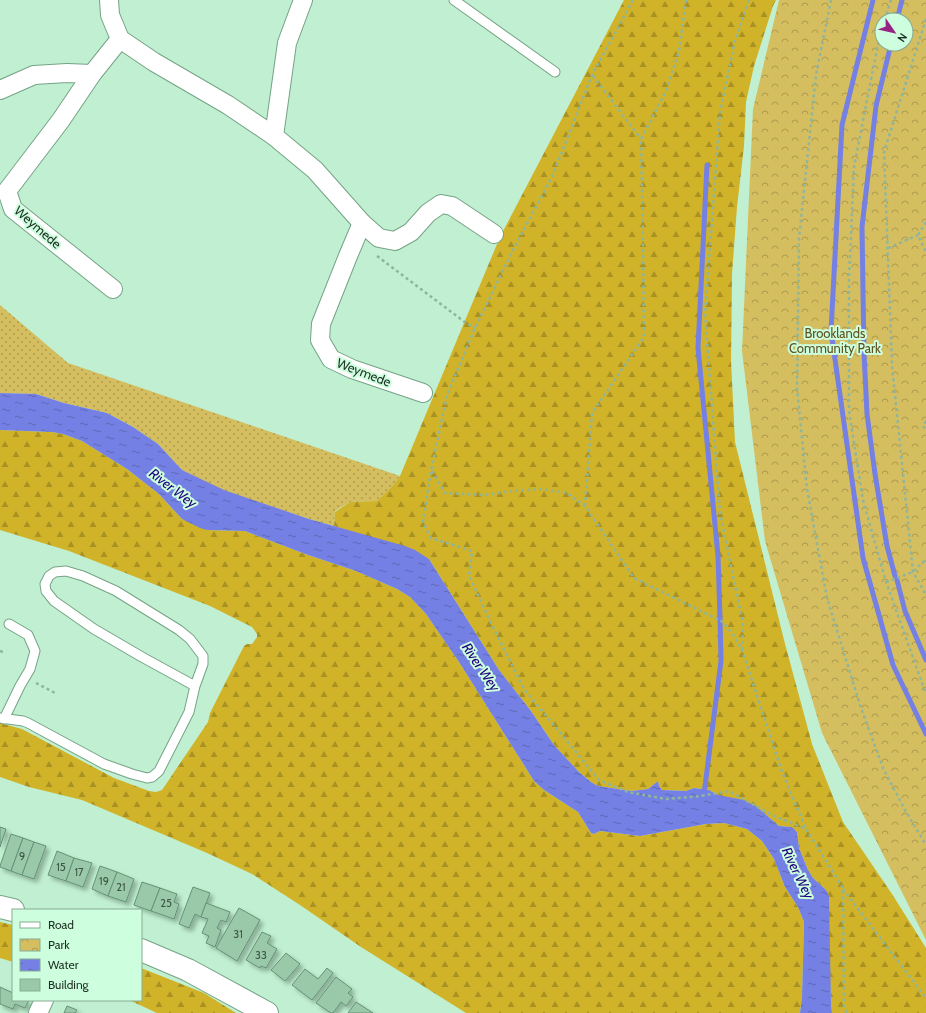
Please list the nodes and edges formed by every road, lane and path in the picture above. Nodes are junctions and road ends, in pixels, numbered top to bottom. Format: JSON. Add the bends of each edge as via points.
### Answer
{"nodes":[{"id":1,"x":109,"y":0,"type":"edge"},
{"id":2,"x":303,"y":0,"type":"edge"},
{"id":3,"x":454,"y":0,"type":"edge"},
{"id":4,"x":633,"y":0,"type":"edge"},
{"id":5,"x":686,"y":0,"type":"edge"},
{"id":6,"x":749,"y":0,"type":"edge"},
{"id":7,"x":831,"y":0,"type":"edge"},
{"id":8,"x":891,"y":0,"type":"edge"},
{"id":9,"x":887,"y":12,"type":"edge"},
{"id":10,"x":926,"y":19,"type":"edge"},
{"id":11,"x":120,"y":39,"type":"junction"},
{"id":12,"x":876,"y":52,"type":"edge"},
{"id":13,"x":555,"y":72,"type":"dead end"},
{"id":14,"x":92,"y":74,"type":"junction"},
{"id":15,"x":592,"y":75,"type":"junction"},
{"id":16,"x":0,"y":90,"type":"edge"},
{"id":17,"x":274,"y":136,"type":"junction"},
{"id":18,"x":641,"y":139,"type":"junction"},
{"id":19,"x":926,"y":222,"type":"edge"},
{"id":20,"x":359,"y":232,"type":"junction"},
{"id":21,"x":494,"y":234,"type":"dead end"},
{"id":22,"x":918,"y":235,"type":"junction"},
{"id":23,"x":510,"y":243,"type":"dead end"},
{"id":24,"x":515,"y":246,"type":"junction"},
{"id":25,"x":888,"y":248,"type":"junction"},
{"id":26,"x":926,"y":252,"type":"edge"},
{"id":27,"x":113,"y":289,"type":"dead end"},
{"id":28,"x":475,"y":328,"type":"junction"},
{"id":29,"x":423,"y":393,"type":"dead end"},
{"id":30,"x":926,"y":421,"type":"edge"},
{"id":31,"x":926,"y":430,"type":"edge"},
{"id":32,"x":431,"y":471,"type":"junction"},
{"id":33,"x":585,"y":506,"type":"junction"},
{"id":34,"x":926,"y":559,"type":"edge"},
{"id":35,"x":913,"y":572,"type":"junction"},
{"id":36,"x":886,"y":582,"type":"junction"},
{"id":37,"x":926,"y":596,"type":"edge"},
{"id":38,"x":9,"y":624,"type":"dead end"},
{"id":39,"x":742,"y":650,"type":"junction"},
{"id":40,"x":25,"y":677,"type":"junction"},
{"id":41,"x":195,"y":686,"type":"junction"},
{"id":42,"x":57,"y":694,"type":"dead end"},
{"id":43,"x":926,"y":694,"type":"edge"},
{"id":44,"x":2,"y":718,"type":"edge"},
{"id":45,"x":806,"y":829,"type":"junction"},
{"id":46,"x":926,"y":845,"type":"edge"},
{"id":47,"x":843,"y":888,"type":"junction"},
{"id":48,"x":0,"y":907,"type":"edge"},
{"id":49,"x":12,"y":910,"type":"edge"},
{"id":50,"x":142,"y":950,"type":"edge"},
{"id":51,"x":926,"y":998,"type":"edge"},
{"id":52,"x":44,"y":1001,"type":"edge"},
{"id":53,"x":38,"y":1013,"type":"edge"},
{"id":54,"x":267,"y":1013,"type":"edge"},
{"id":55,"x":848,"y":1013,"type":"edge"}],
"edges":[{"from":1,"to":11,"type":"street","via":[[110,14]]},
{"from":2,"to":17,"type":"street","via":[[287,43]]},
{"from":3,"to":13,"type":"lane"},
{"from":4,"to":15,"type":"path"},
{"from":5,"to":18,"type":"path","via":[[679,51],[667,89]]},
{"from":6,"to":39,"type":"path","via":[[735,41],[720,112],[705,314],[720,513],[744,624]]},
{"from":7,"to":46,"type":"path","via":[[816,75],[799,238],[797,388],[807,489],[827,598],[861,708],[883,768]]},
{"from":8,"to":9,"type":"path"},
{"from":10,"to":25,"type":"path","via":[[884,152]]},
{"from":11,"to":14,"type":"street","name":"Weymede"},
{"from":11,"to":17,"type":"street"},
{"from":12,"to":36,"type":"path","via":[[854,167],[849,279],[849,411],[863,500]]},
{"from":14,"to":16,"type":"street","via":[[34,75]]},
{"from":14,"to":27,"type":"street","name":"Weymede","via":[[7,191],[13,209]]},
{"from":15,"to":18,"type":"path"},
{"from":15,"to":24,"type":"path","via":[[552,177]]},
{"from":17,"to":20,"type":"street","via":[[315,170]]},
{"from":18,"to":33,"type":"path","via":[[644,337],[592,413]]},
{"from":19,"to":22,"type":"path"},
{"from":20,"to":21,"type":"street","via":[[395,241],[411,232],[428,213],[441,204],[452,206]]},
{"from":20,"to":28,"type":"path"},
{"from":20,"to":29,"type":"street","name":"Weymede","via":[[321,324],[320,340],[331,359],[352,369]]},
{"from":22,"to":25,"type":"path"},
{"from":22,"to":26,"type":"path"},
{"from":23,"to":24,"type":"path"},
{"from":24,"to":28,"type":"path"},
{"from":25,"to":35,"type":"path","via":[[892,364]]},
{"from":28,"to":32,"type":"path","via":[[447,395]]},
{"from":30,"to":31,"type":"path","via":[[923,426]]},
{"from":32,"to":33,"type":"path","via":[[445,493],[484,495],[542,489],[567,493]]},
{"from":32,"to":45,"type":"path","via":[[423,522],[431,538],[472,551],[469,576],[524,689],[599,780],[628,792],[666,799],[729,791],[772,815]]},
{"from":33,"to":39,"type":"path","via":[[634,578],[723,622]]},
{"from":34,"to":35,"type":"path"},
{"from":35,"to":36,"type":"path"},
{"from":35,"to":37,"type":"path"},
{"from":36,"to":43,"type":"path"},
{"from":38,"to":40,"type":"lane","via":[[28,635],[35,651]]},
{"from":39,"to":45,"type":"path","via":[[782,769]]},
{"from":40,"to":42,"type":"path"},
{"from":40,"to":44,"type":"lane"},
{"from":41,"to":41,"type":"lane","via":[[203,664],[203,656],[179,630],[116,591],[83,576],[66,571],[55,572],[49,576],[45,584],[46,591],[54,601],[94,629]]},
{"from":41,"to":44,"type":"lane","via":[[189,712],[159,770],[147,778],[104,764],[28,723]]},
{"from":45,"to":47,"type":"path"},
{"from":47,"to":51,"type":"path"},
{"from":47,"to":55,"type":"path","via":[[844,1009]]},
{"from":48,"to":49,"type":"main road"},
{"from":50,"to":54,"type":"main road","via":[[188,970]]},
{"from":52,"to":53,"type":"street"}]}
